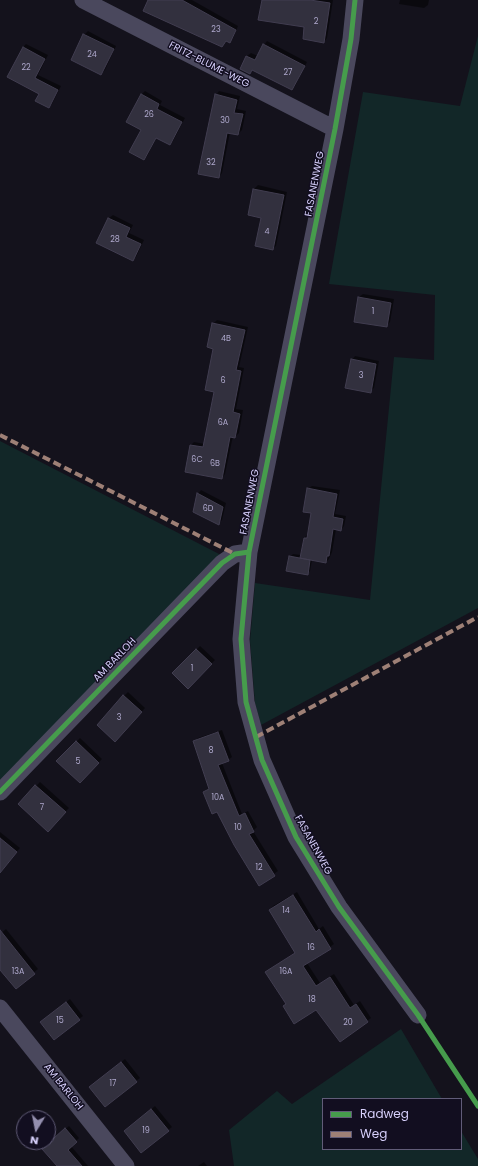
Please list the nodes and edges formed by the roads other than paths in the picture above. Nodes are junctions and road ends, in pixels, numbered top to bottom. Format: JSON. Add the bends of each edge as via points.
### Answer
{"nodes":[{"id":1,"x":83,"y":0,"type":"edge"},
{"id":2,"x":355,"y":0,"type":"edge"},
{"id":3,"x":335,"y":129,"type":"junction"},
{"id":4,"x":249,"y":552,"type":"junction"},
{"id":5,"x":0,"y":792,"type":"edge"},
{"id":6,"x":0,"y":1008,"type":"edge"},
{"id":7,"x":418,"y":1015,"type":"dead end"},
{"id":8,"x":126,"y":1166,"type":"edge"}],
"edges":[{"from":1,"to":3,"type":"street","name":"FRITZ-BLUME-WEG"},
{"from":2,"to":3,"type":"street","name":"FASANENWEG","via":[[351,39]]},
{"from":3,"to":4,"type":"street","name":"FASANENWEG"},
{"from":4,"to":5,"type":"street","name":"AM BARLOH","via":[[234,554],[222,563]]},
{"from":4,"to":7,"type":"street","name":"FASANENWEG","via":[[241,639],[246,702],[262,760],[296,838],[335,900]]},
{"from":6,"to":8,"type":"street","name":"AM BARLOH"}]}
